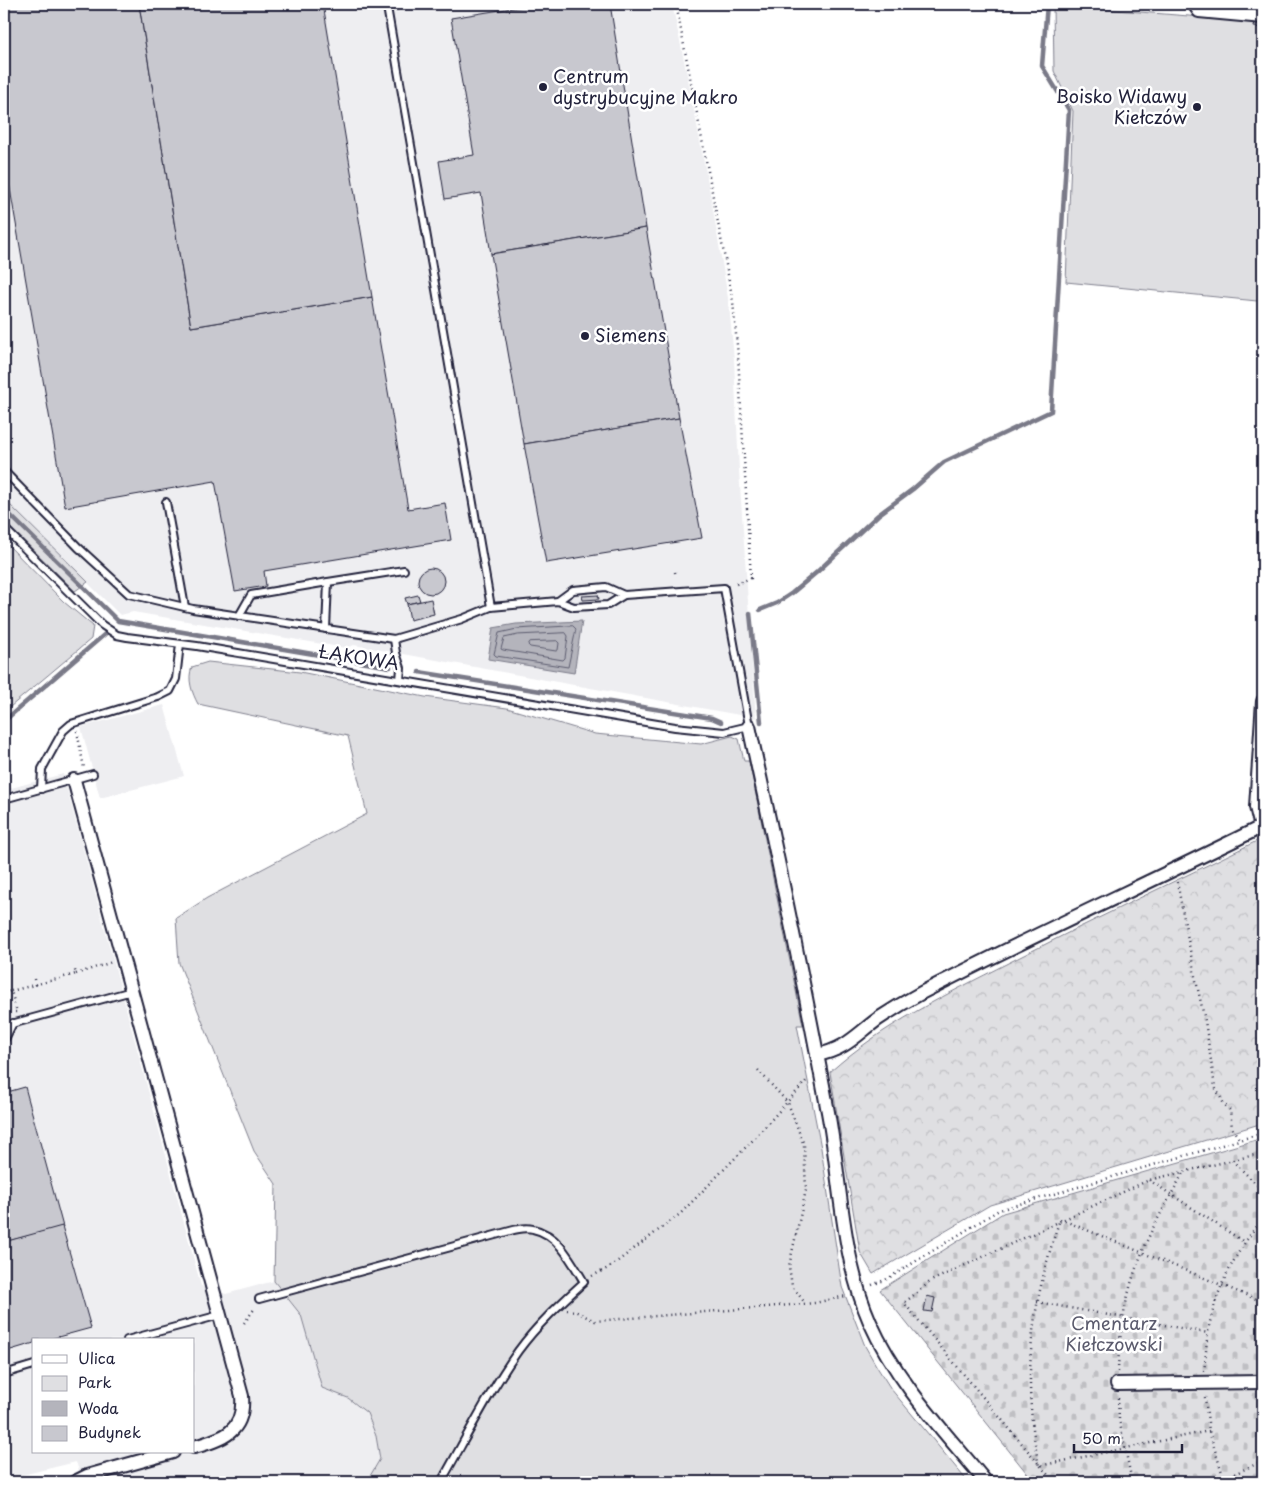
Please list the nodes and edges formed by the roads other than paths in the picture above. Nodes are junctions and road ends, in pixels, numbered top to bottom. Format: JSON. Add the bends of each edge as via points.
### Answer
{"nodes":[{"id":1,"x":404,"y":4,"type":"edge"},
{"id":2,"x":1194,"y":4,"type":"edge"},
{"id":3,"x":387,"y":5,"type":"edge"},
{"id":4,"x":1263,"y":17,"type":"edge"},
{"id":5,"x":4,"y":471,"type":"edge"},
{"id":6,"x":166,"y":502,"type":"dead end"},
{"id":7,"x":4,"y":528,"type":"edge"},
{"id":8,"x":404,"y":570,"type":"dead end"},
{"id":9,"x":328,"y":582,"type":"junction"},
{"id":10,"x":624,"y":595,"type":"junction"},
{"id":11,"x":558,"y":601,"type":"junction"},
{"id":12,"x":185,"y":607,"type":"junction"},
{"id":13,"x":491,"y":607,"type":"junction"},
{"id":14,"x":239,"y":616,"type":"junction"},
{"id":15,"x":326,"y":629,"type":"junction"},
{"id":16,"x":394,"y":639,"type":"junction"},
{"id":17,"x":180,"y":644,"type":"junction"},
{"id":18,"x":400,"y":680,"type":"junction"},
{"id":19,"x":1263,"y":701,"type":"edge"},
{"id":20,"x":749,"y":726,"type":"junction"},
{"id":21,"x":94,"y":774,"type":"dead end"},
{"id":22,"x":79,"y":778,"type":"junction"},
{"id":23,"x":41,"y":789,"type":"junction"},
{"id":24,"x":4,"y":799,"type":"edge"},
{"id":25,"x":1262,"y":826,"type":"edge"},
{"id":26,"x":132,"y":991,"type":"junction"},
{"id":27,"x":13,"y":1023,"type":"junction"},
{"id":28,"x":4,"y":1026,"type":"edge"},
{"id":29,"x":4,"y":1041,"type":"edge"},
{"id":30,"x":817,"y":1055,"type":"junction"},
{"id":31,"x":259,"y":1299,"type":"road end"},
{"id":32,"x":221,"y":1315,"type":"junction"},
{"id":33,"x":135,"y":1338,"type":"edge"},
{"id":34,"x":32,"y":1366,"type":"edge"},
{"id":35,"x":4,"y":1374,"type":"edge"},
{"id":36,"x":1263,"y":1382,"type":"edge"},
{"id":37,"x":1117,"y":1384,"type":"road end"},
{"id":38,"x":195,"y":1447,"type":"edge"},
{"id":39,"x":166,"y":1454,"type":"edge"},
{"id":40,"x":75,"y":1482,"type":"edge"},
{"id":41,"x":441,"y":1482,"type":"edge"},
{"id":42,"x":986,"y":1482,"type":"edge"}],
"edges":[{"from":1,"to":3,"type":"lane"},
{"from":2,"to":4,"type":"street","via":[[1199,11]]},
{"from":3,"to":13,"type":"lane"},
{"from":5,"to":12,"type":"lane","via":[[128,594]]},
{"from":6,"to":12,"type":"lane"},
{"from":7,"to":17,"type":"lane","name":"ŁĄKOWA","via":[[102,625],[127,637]]},
{"from":8,"to":9,"type":"lane"},
{"from":9,"to":14,"type":"lane","via":[[251,595]]},
{"from":9,"to":15,"type":"lane"},
{"from":10,"to":11,"type":"lane","via":[[608,605],[574,607]]},
{"from":10,"to":11,"type":"lane","via":[[606,587],[573,590]]},
{"from":10,"to":20,"type":"lane","via":[[724,588]]},
{"from":11,"to":13,"type":"lane"},
{"from":12,"to":14,"type":"lane"},
{"from":13,"to":16,"type":"lane"},
{"from":14,"to":15,"type":"lane"},
{"from":15,"to":16,"type":"lane"},
{"from":16,"to":18,"type":"lane","via":[[401,668]]},
{"from":17,"to":18,"type":"lane","name":"ŁĄKOWA"},
{"from":17,"to":23,"type":"lane","via":[[176,679],[170,691],[72,724],[63,731],[42,768]]},
{"from":18,"to":20,"type":"lane","name":"ŁĄKOWA","via":[[675,728],[724,732]]},
{"from":19,"to":25,"type":"street","via":[[1256,807]]},
{"from":20,"to":30,"type":"street"},
{"from":21,"to":22,"type":"lane"},
{"from":22,"to":23,"type":"lane"},
{"from":22,"to":26,"type":"street"},
{"from":23,"to":24,"type":"lane"},
{"from":25,"to":30,"type":"street","via":[[902,1003],[843,1047]]},
{"from":26,"to":27,"type":"lane"},
{"from":26,"to":32,"type":"street"},
{"from":27,"to":28,"type":"lane"},
{"from":27,"to":29,"type":"lane"},
{"from":30,"to":42,"type":"street","via":[[853,1273],[870,1321],[887,1356],[914,1395]]},
{"from":31,"to":41,"type":"lane","via":[[510,1231],[526,1228],[546,1233],[555,1240],[584,1282],[519,1349]]},
{"from":32,"to":33,"type":"lane"},
{"from":32,"to":38,"type":"street","via":[[241,1388],[241,1417],[227,1435]]},
{"from":34,"to":35,"type":"lane"},
{"from":36,"to":37,"type":"street"},
{"from":39,"to":40,"type":"street"}]}
